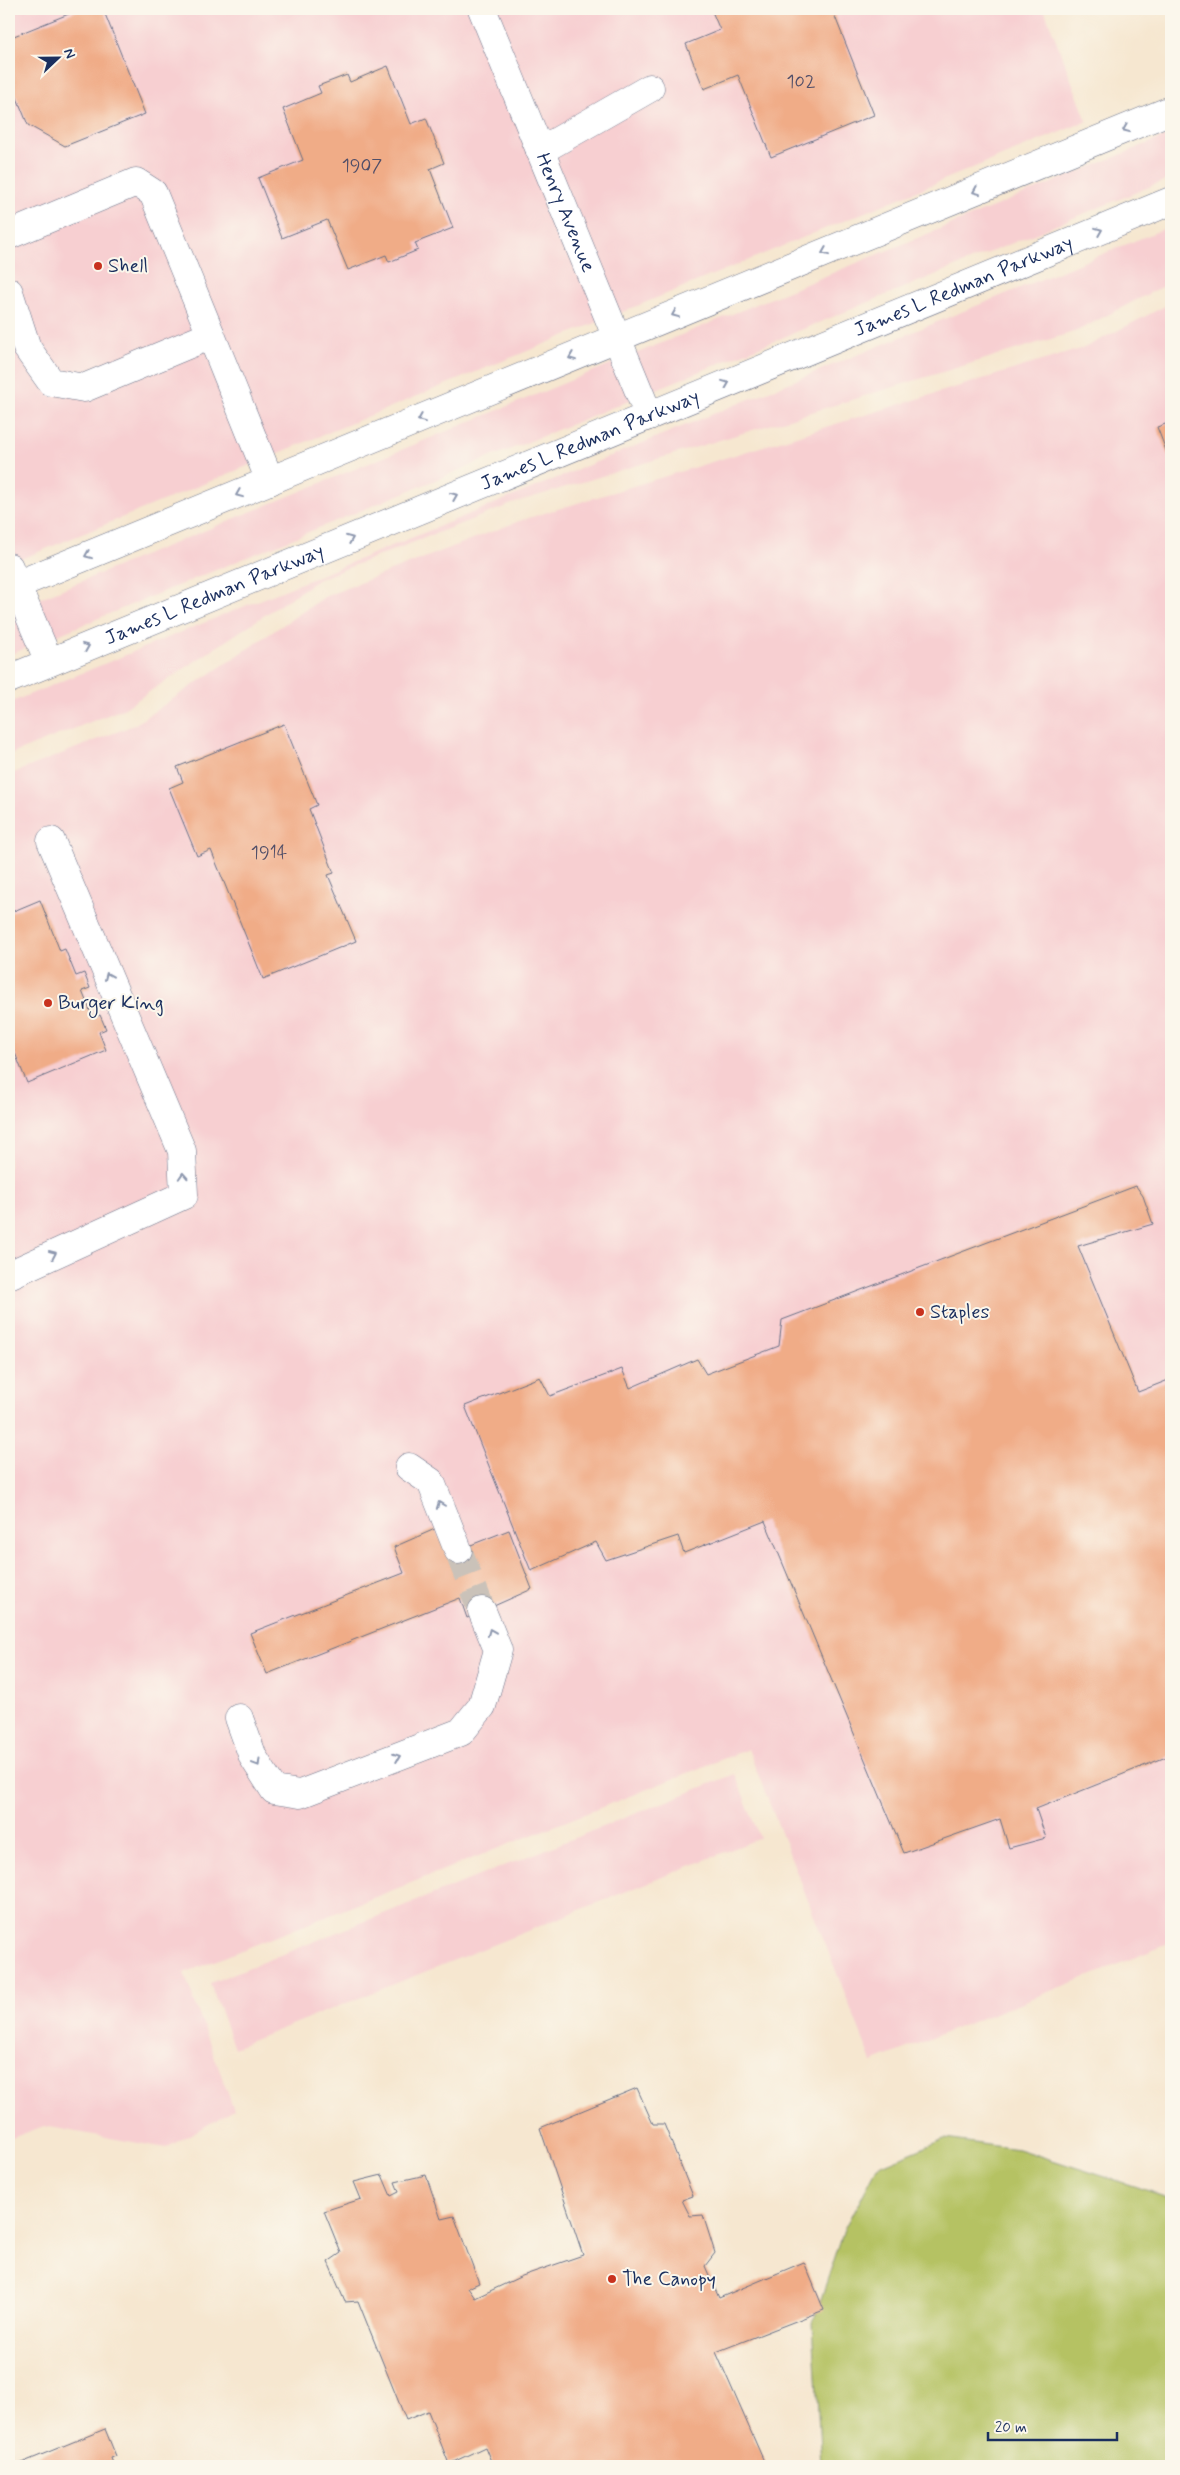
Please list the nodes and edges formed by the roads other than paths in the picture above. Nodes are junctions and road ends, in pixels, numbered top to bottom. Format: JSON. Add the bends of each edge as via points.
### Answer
{"nodes":[{"id":1,"x":482,"y":9,"type":"edge"},
{"id":2,"x":650,"y":88,"type":"dead end"},
{"id":3,"x":1171,"y":110,"type":"edge"},
{"id":4,"x":540,"y":151,"type":"junction"},
{"id":5,"x":1171,"y":202,"type":"edge"},
{"id":6,"x":9,"y":235,"type":"edge"},
{"id":7,"x":9,"y":292,"type":"edge"},
{"id":8,"x":211,"y":335,"type":"junction"},
{"id":9,"x":617,"y":338,"type":"junction"},
{"id":10,"x":649,"y":416,"type":"junction"},
{"id":11,"x":270,"y":481,"type":"junction"},
{"id":12,"x":11,"y":580,"type":"edge"},
{"id":13,"x":49,"y":662,"type":"junction"},
{"id":14,"x":9,"y":679,"type":"edge"},
{"id":15,"x":52,"y":840,"type":"dead end"},
{"id":16,"x":9,"y":1275,"type":"edge"},
{"id":17,"x":409,"y":1467,"type":"dead end"},
{"id":18,"x":458,"y":1550,"type":"tunnel mouth"},
{"id":19,"x":482,"y":1611,"type":"tunnel mouth"},
{"id":20,"x":239,"y":1718,"type":"dead end"}],
"edges":[{"from":1,"to":4,"type":"main road","name":"Henry Avenue"},
{"from":2,"to":4,"type":"main road"},
{"from":3,"to":9,"type":"main road","one_way":true},
{"from":4,"to":9,"type":"main road","name":"Henry Avenue"},
{"from":10,"to":5,"type":"main road","name":"James L Redman Parkway","one_way":true},
{"from":6,"to":8,"type":"main road","via":[[136,182],[153,193]]},
{"from":7,"to":8,"type":"main road","via":[[27,348],[51,382],[84,388]]},
{"from":8,"to":11,"type":"main road"},
{"from":9,"to":10,"type":"main road","name":"Henry Avenue"},
{"from":9,"to":11,"type":"main road","one_way":true},
{"from":13,"to":10,"type":"main road","name":"James L Redman Parkway","one_way":true},
{"from":11,"to":12,"type":"main road","one_way":true},
{"from":12,"to":13,"type":"main road"},
{"from":13,"to":14,"type":"main road","name":"James L Redman Parkway"},
{"from":16,"to":15,"type":"main road","one_way":true,"via":[[184,1195],[182,1151]]},
{"from":18,"to":17,"type":"main road","one_way":true,"via":[[431,1482]]},
{"from":20,"to":19,"type":"main road","one_way":true,"via":[[253,1757],[274,1790],[300,1794],[461,1732],[482,1706],[498,1650]]}]}
